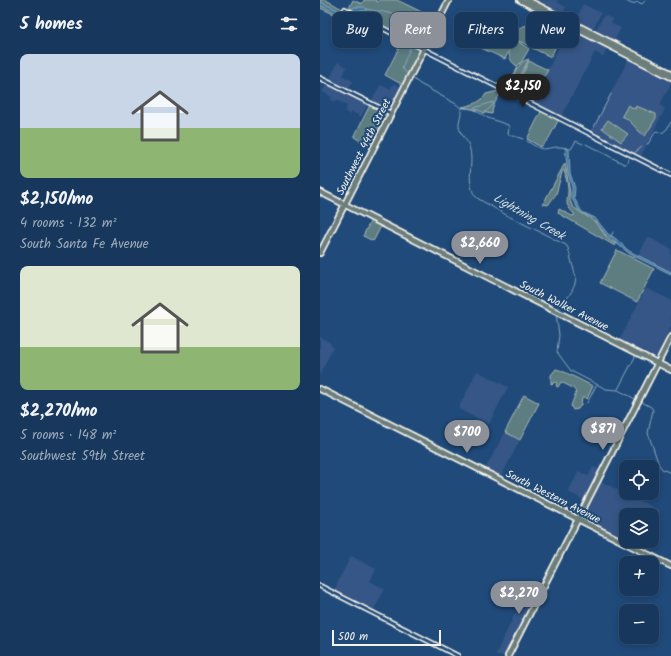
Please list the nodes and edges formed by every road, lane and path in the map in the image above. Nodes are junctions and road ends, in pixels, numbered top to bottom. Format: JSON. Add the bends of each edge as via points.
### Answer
{"nodes":[{"id":1,"x":449,"y":0,"type":"edge"},
{"id":2,"x":520,"y":0,"type":"edge"},
{"id":3,"x":527,"y":0,"type":"edge"},
{"id":4,"x":345,"y":9,"type":"dead end"},
{"id":5,"x":424,"y":49,"type":"junction"},
{"id":6,"x":671,"y":73,"type":"edge"},
{"id":7,"x":671,"y":77,"type":"edge"},
{"id":8,"x":320,"y":78,"type":"edge"},
{"id":9,"x":390,"y":113,"type":"junction"},
{"id":10,"x":671,"y":175,"type":"edge"},
{"id":11,"x":320,"y":192,"type":"edge"},
{"id":12,"x":344,"y":205,"type":"junction"},
{"id":13,"x":320,"y":252,"type":"edge"},
{"id":14,"x":671,"y":337,"type":"edge"},
{"id":15,"x":657,"y":363,"type":"junction"},
{"id":16,"x":671,"y":370,"type":"edge"},
{"id":17,"x":320,"y":389,"type":"edge"},
{"id":18,"x":578,"y":519,"type":"junction"},
{"id":19,"x":671,"y":566,"type":"edge"},
{"id":20,"x":320,"y":586,"type":"edge"},
{"id":21,"x":458,"y":656,"type":"edge"},
{"id":22,"x":508,"y":656,"type":"edge"}],
"edges":[{"from":1,"to":5,"type":"main road","name":"Southwest 44th Street"},
{"from":2,"to":7,"type":"main road"},
{"from":3,"to":6,"type":"main road"},
{"from":4,"to":5,"type":"street"},
{"from":5,"to":9,"type":"main road","name":"Southwest 44th Street"},
{"from":5,"to":10,"type":"street"},
{"from":8,"to":9,"type":"street"},
{"from":9,"to":12,"type":"main road","name":"Southwest 44th Street"},
{"from":11,"to":12,"type":"main road","name":"South Walker Avenue"},
{"from":12,"to":13,"type":"main road","name":"Southwest 44th Street"},
{"from":12,"to":15,"type":"main road","name":"South Walker Avenue"},
{"from":14,"to":15,"type":"main road"},
{"from":15,"to":16,"type":"main road","name":"South Walker Avenue"},
{"from":15,"to":18,"type":"main road"},
{"from":17,"to":18,"type":"main road","name":"South Western Avenue"},
{"from":18,"to":19,"type":"main road","name":"South Western Avenue"},
{"from":18,"to":22,"type":"main road"},
{"from":20,"to":21,"type":"street"}]}
